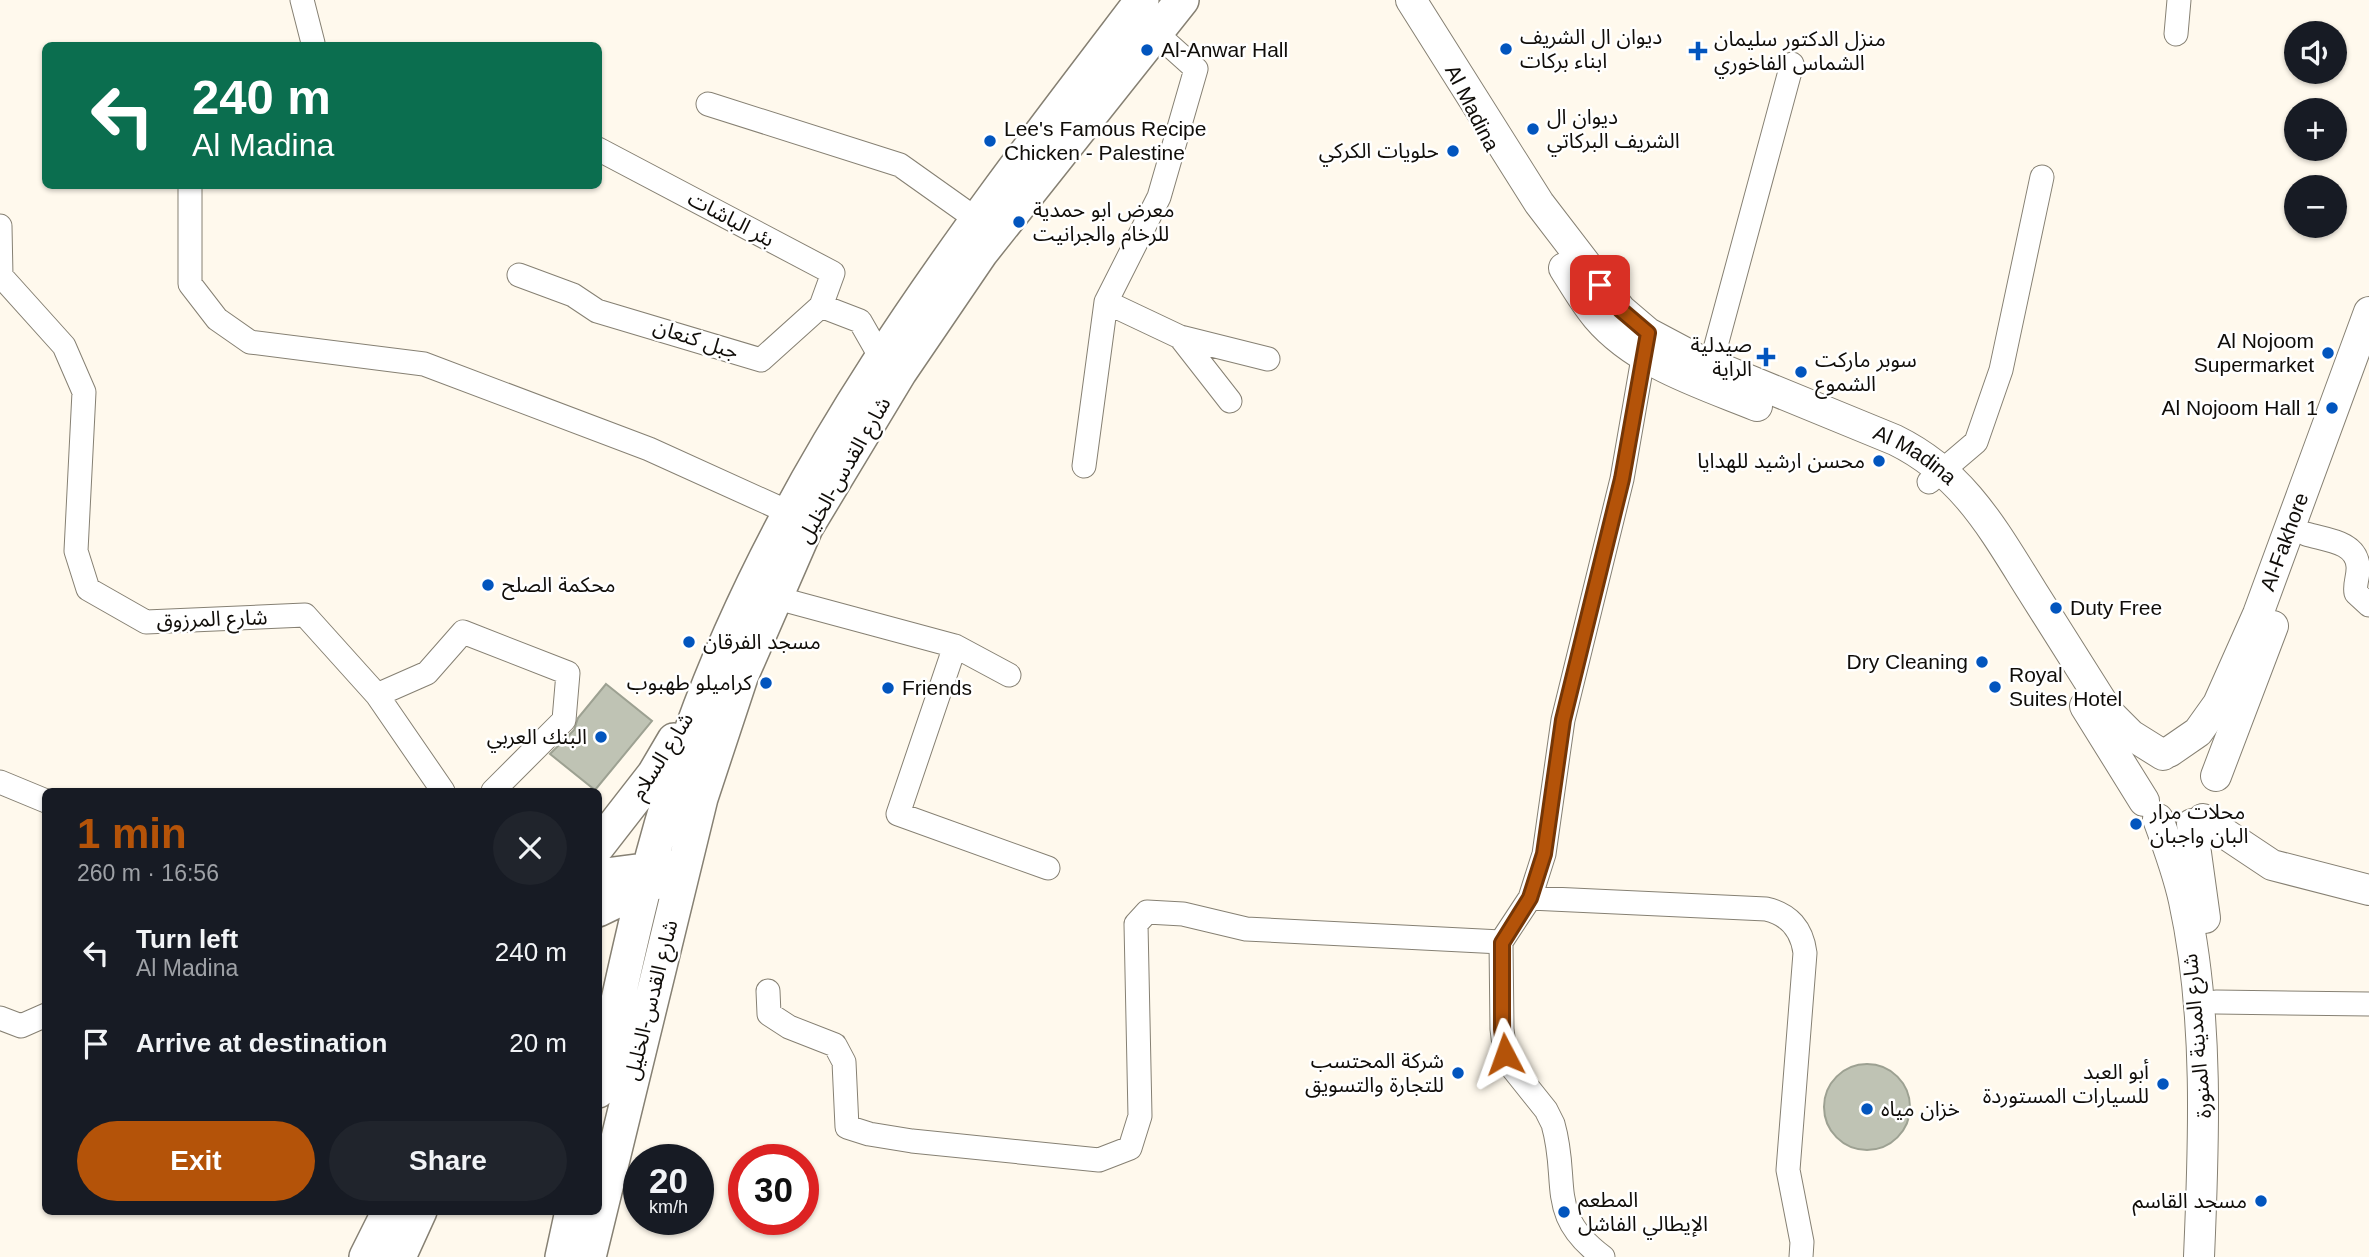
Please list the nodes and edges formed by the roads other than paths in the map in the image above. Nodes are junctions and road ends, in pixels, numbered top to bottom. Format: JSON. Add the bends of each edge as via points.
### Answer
{"nodes":[{"id":1,"x":302,"y":0,"type":"edge"},
{"id":2,"x":1142,"y":0,"type":"edge"},
{"id":3,"x":1182,"y":0,"type":"edge"},
{"id":4,"x":1411,"y":0,"type":"edge"},
{"id":5,"x":2179,"y":0,"type":"edge"},
{"id":6,"x":1157,"y":34,"type":"junction"},
{"id":7,"x":2176,"y":34,"type":"dead end"},
{"id":8,"x":313,"y":42,"type":"edge"},
{"id":9,"x":1792,"y":64,"type":"dead end"},
{"id":10,"x":708,"y":104,"type":"dead end"},
{"id":11,"x":602,"y":151,"type":"edge"},
{"id":12,"x":2042,"y":177,"type":"dead end"},
{"id":13,"x":190,"y":189,"type":"edge"},
{"id":14,"x":976,"y":219,"type":"junction"},
{"id":15,"x":0,"y":226,"type":"edge"},
{"id":16,"x":519,"y":275,"type":"dead end"},
{"id":17,"x":1107,"y":302,"type":"junction"},
{"id":18,"x":821,"y":306,"type":"junction"},
{"id":19,"x":2369,"y":312,"type":"edge"},
{"id":20,"x":1180,"y":337,"type":"junction"},
{"id":21,"x":1645,"y":344,"type":"junction"},
{"id":22,"x":880,"y":356,"type":"junction"},
{"id":23,"x":2369,"y":358,"type":"edge"},
{"id":24,"x":1268,"y":359,"type":"dead end"},
{"id":25,"x":1711,"y":364,"type":"junction"},
{"id":26,"x":1230,"y":401,"type":"dead end"},
{"id":27,"x":1084,"y":466,"type":"dead end"},
{"id":28,"x":1936,"y":476,"type":"junction"},
{"id":29,"x":788,"y":512,"type":"junction"},
{"id":30,"x":2306,"y":534,"type":"junction"},
{"id":31,"x":777,"y":598,"type":"junction"},
{"id":32,"x":2369,"y":605,"type":"edge"},
{"id":33,"x":955,"y":646,"type":"junction"},
{"id":34,"x":719,"y":662,"type":"junction"},
{"id":35,"x":1009,"y":675,"type":"dead end"},
{"id":36,"x":377,"y":695,"type":"junction"},
{"id":37,"x":2166,"y":753,"type":"junction"},
{"id":38,"x":2216,"y":776,"type":"junction"},
{"id":39,"x":0,"y":782,"type":"edge"},
{"id":40,"x":441,"y":788,"type":"edge"},
{"id":41,"x":497,"y":788,"type":"edge"},
{"id":42,"x":42,"y":799,"type":"edge"},
{"id":43,"x":2151,"y":810,"type":"junction"},
{"id":44,"x":2198,"y":821,"type":"junction"},
{"id":45,"x":602,"y":841,"type":"edge"},
{"id":46,"x":684,"y":865,"type":"junction"},
{"id":47,"x":1048,"y":868,"type":"dead end"},
{"id":48,"x":602,"y":876,"type":"edge"},
{"id":49,"x":645,"y":879,"type":"junction"},
{"id":50,"x":2369,"y":890,"type":"edge"},
{"id":51,"x":1530,"y":898,"type":"junction"},
{"id":52,"x":602,"y":907,"type":"edge"},
{"id":53,"x":1502,"y":943,"type":"junction"},
{"id":54,"x":602,"y":960,"type":"edge"},
{"id":55,"x":622,"y":984,"type":"junction"},
{"id":56,"x":768,"y":991,"type":"dead end"},
{"id":57,"x":2216,"y":1002,"type":"junction"},
{"id":58,"x":2369,"y":1004,"type":"edge"},
{"id":59,"x":0,"y":1018,"type":"edge"},
{"id":60,"x":42,"y":1018,"type":"edge"},
{"id":61,"x":602,"y":1073,"type":"edge"},
{"id":62,"x":602,"y":1203,"type":"edge"},
{"id":63,"x":387,"y":1215,"type":"edge"},
{"id":64,"x":418,"y":1215,"type":"edge"},
{"id":65,"x":571,"y":1215,"type":"edge"},
{"id":66,"x":599,"y":1215,"type":"edge"},
{"id":67,"x":366,"y":1257,"type":"edge"},
{"id":68,"x":399,"y":1257,"type":"edge"},
{"id":69,"x":562,"y":1257,"type":"edge"},
{"id":70,"x":589,"y":1257,"type":"edge"},
{"id":71,"x":1603,"y":1257,"type":"edge"},
{"id":72,"x":1801,"y":1257,"type":"edge"},
{"id":73,"x":2199,"y":1257,"type":"edge"},
{"id":74,"x":2216,"y":1257,"type":"edge"}],
"edges":[{"from":1,"to":8,"type":"street"},
{"from":2,"to":14,"type":"main road","name":"شارع القدس-الخليل"},
{"from":3,"to":6,"type":"main road","name":"شارع القدس-الخليل"},
{"from":4,"to":21,"type":"street","name":"Al Madina","via":[[1539,203]]},
{"from":5,"to":7,"type":"street"},
{"from":6,"to":17,"type":"street","via":[[1196,69],[1159,197]]},
{"from":6,"to":31,"type":"main road","name":"شارع القدس-الخليل","via":[[981,253],[900,372],[806,528]]},
{"from":9,"to":25,"type":"street"},
{"from":10,"to":14,"type":"street","via":[[900,165]]},
{"from":11,"to":18,"type":"street","name":"بئر الباشات","via":[[833,274]]},
{"from":12,"to":28,"type":"street","via":[[2001,370],[1976,442]]},
{"from":13,"to":29,"type":"street","via":[[190,284],[217,319],[250,342],[424,363],[649,449]]},
{"from":14,"to":22,"type":"main road","name":"شارع القدس-الخليل"},
{"from":15,"to":36,"type":"street","name":"شارع المرزوق","via":[[1,276],[64,346],[84,392],[76,551],[88,589],[146,622],[305,615]]},
{"from":16,"to":18,"type":"street","name":"جبل كنعان","via":[[573,295],[597,311],[761,360]]},
{"from":17,"to":20,"type":"street"},
{"from":17,"to":27,"type":"street"},
{"from":18,"to":22,"type":"street","via":[[860,321]]},
{"from":19,"to":37,"type":"street","name":"Al-Fakhore","via":[[2258,614],[2218,704],[2198,732]]},
{"from":20,"to":24,"type":"street"},
{"from":20,"to":26,"type":"street"},
{"from":21,"to":25,"type":"street","name":"Al Madina"},
{"from":21,"to":28,"type":"street","name":"Al Madina","via":[[1692,380]]},
{"from":21,"to":51,"type":"street","via":[[1622,479],[1563,720],[1544,854]]},
{"from":22,"to":29,"type":"main road","name":"شارع القدس-الخليل"},
{"from":23,"to":30,"type":"street","name":"Al-Fakhore"},
{"from":25,"to":28,"type":"street","name":"Al Madina","via":[[1895,440],[1921,453]]},
{"from":28,"to":37,"type":"street","name":"Al Madina","via":[[1986,518],[2109,713],[2131,735]]},
{"from":28,"to":43,"type":"street","name":"Al Madina"},
{"from":29,"to":34,"type":"main road","name":"شارع القدس-الخليل"},
{"from":30,"to":32,"type":"street","via":[[2351,550],[2358,567],[2356,593]]},
{"from":30,"to":38,"type":"street","name":"Al-Fakhore"},
{"from":31,"to":33,"type":"street"},
{"from":31,"to":46,"type":"main road","name":"شارع القدس-الخليل","via":[[741,677]]},
{"from":33,"to":35,"type":"street"},
{"from":33,"to":47,"type":"street","via":[[898,814]]},
{"from":34,"to":45,"type":"main road","name":"شارع السلام","via":[[654,774]]},
{"from":34,"to":49,"type":"main road","name":"شارع القدس-الخليل","via":[[688,740]]},
{"from":36,"to":40,"type":"street","name":"شارع المرزوق"},
{"from":36,"to":41,"type":"street","via":[[427,673],[463,632],[568,673],[564,720]]},
{"from":37,"to":38,"type":"street","name":"Al Madina","via":[[2180,750],[2202,757]]},
{"from":37,"to":43,"type":"street","via":[[2143,778]]},
{"from":38,"to":44,"type":"street","via":[[2216,799]]},
{"from":39,"to":42,"type":"street"},
{"from":43,"to":44,"type":"street","via":[[2169,825]]},
{"from":43,"to":73,"type":"street","name":"شارع المدينة المنورة","via":[[2185,901],[2198,1007],[2205,1114]]},
{"from":44,"to":50,"type":"street","via":[[2272,865]]},
{"from":44,"to":57,"type":"street","name":"شارع المدينة المنورة"},
{"from":46,"to":49,"type":"main road"},
{"from":46,"to":62,"type":"main road","name":"شارع القدس-الخليل"},
{"from":48,"to":49,"type":"main road"},
{"from":49,"to":52,"type":"main road"},
{"from":49,"to":55,"type":"main road","name":"شارع القدس-الخليل"},
{"from":51,"to":53,"type":"street"},
{"from":51,"to":72,"type":"street","via":[[1766,909],[1787,918],[1798,930],[1805,953],[1788,1170]]},
{"from":53,"to":56,"type":"street","via":[[1246,929],[1183,914],[1147,912],[1136,924],[1134,958],[1140,1116],[1129,1147],[1099,1160],[912,1141],[847,1126],[844,1062],[835,1045],[769,1014]]},
{"from":53,"to":71,"type":"street","via":[[1505,1054],[1553,1124],[1567,1217],[1588,1247]]},
{"from":54,"to":55,"type":"main road"},
{"from":55,"to":61,"type":"main road","name":"شارع القدس-الخليل"},
{"from":57,"to":58,"type":"street"},
{"from":57,"to":74,"type":"street","name":"شارع المدينة المنورة","via":[[2220,1109]]},
{"from":59,"to":60,"type":"street","via":[[21,1026]]},
{"from":63,"to":67,"type":"main road"},
{"from":64,"to":68,"type":"main road"},
{"from":65,"to":69,"type":"main road"},
{"from":66,"to":70,"type":"main road","name":"شارع القدس-الخليل"}]}
